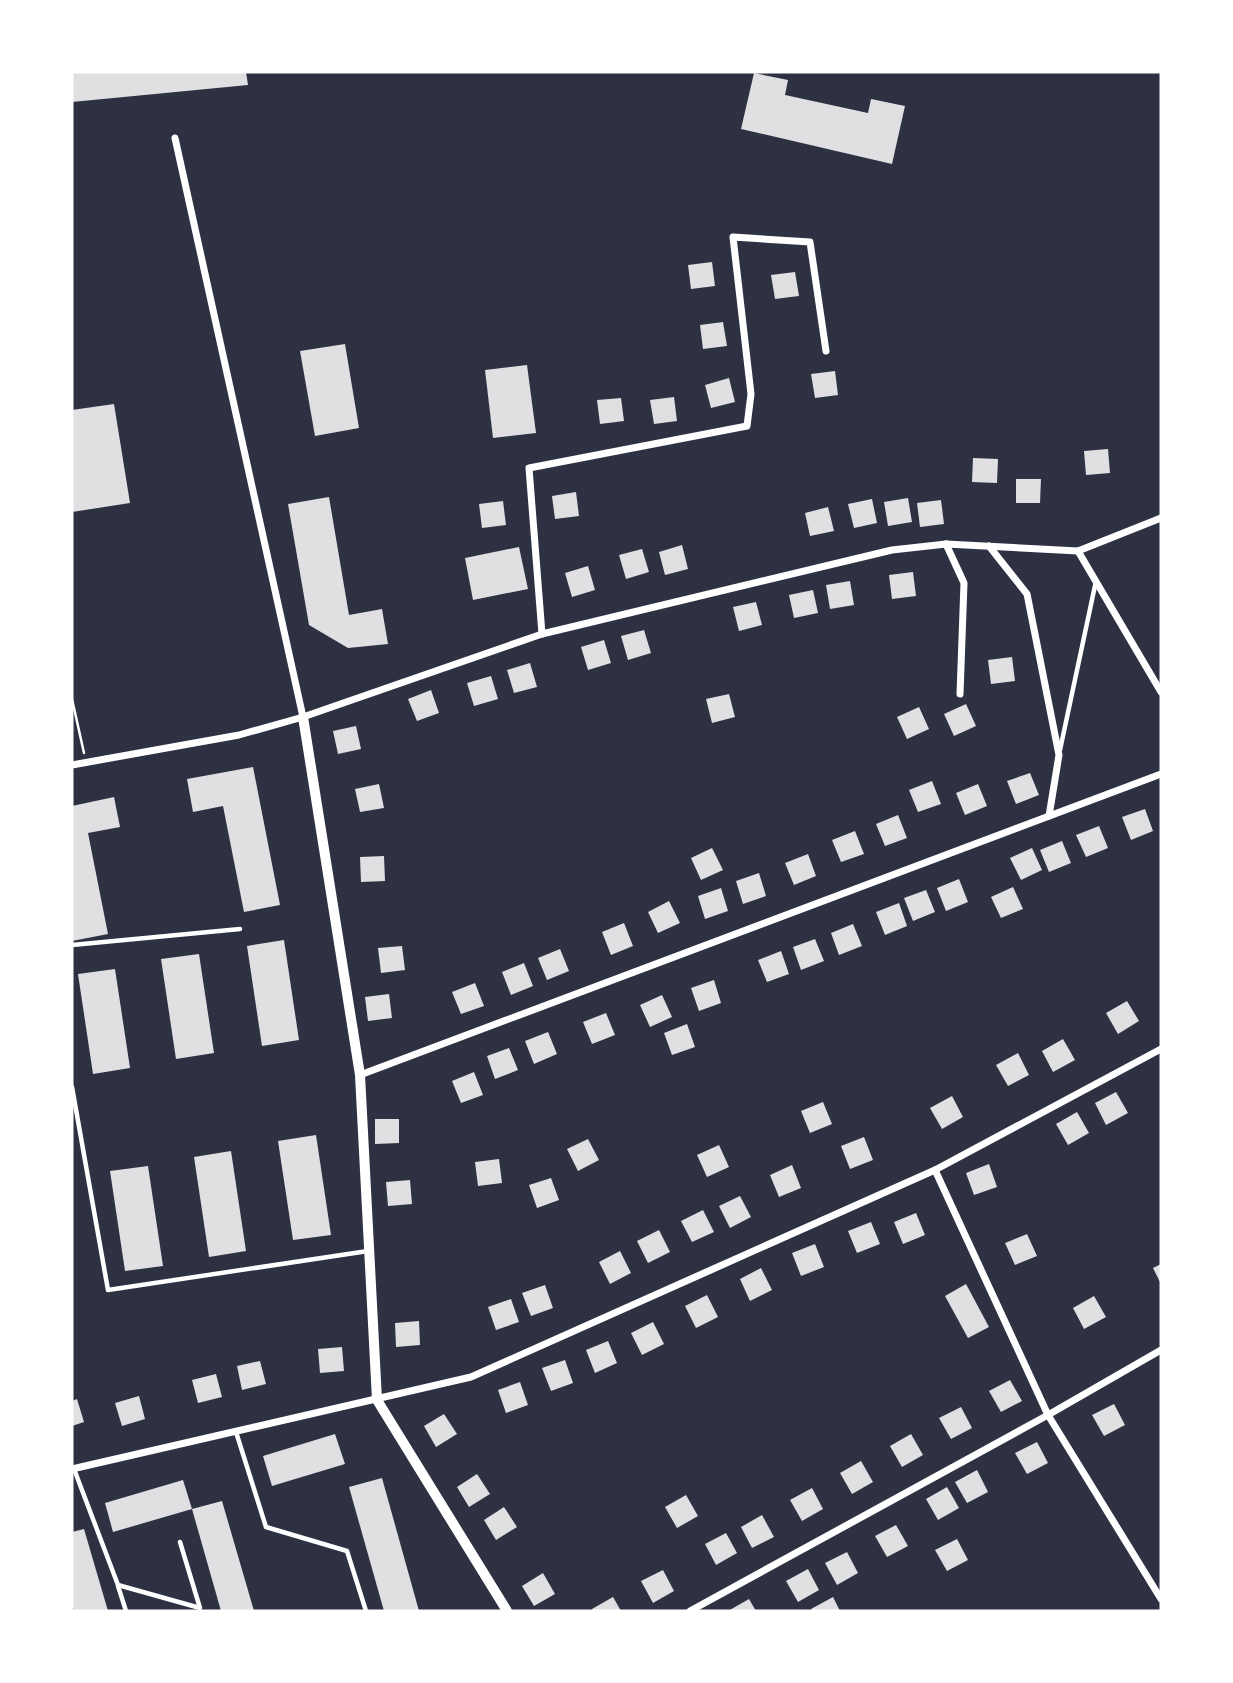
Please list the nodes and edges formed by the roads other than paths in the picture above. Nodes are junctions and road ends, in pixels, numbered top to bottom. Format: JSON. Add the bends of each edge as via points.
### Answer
{"nodes":[{"id":1,"x":175,"y":138,"type":"dead end"},
{"id":2,"x":826,"y":351,"type":"dead end"},
{"id":3,"x":1161,"y":518,"type":"edge"},
{"id":4,"x":946,"y":544,"type":"junction"},
{"id":5,"x":989,"y":546,"type":"junction"},
{"id":6,"x":1078,"y":551,"type":"junction"},
{"id":7,"x":1096,"y":581,"type":"junction"},
{"id":8,"x":542,"y":634,"type":"junction"},
{"id":9,"x":1161,"y":692,"type":"edge"},
{"id":10,"x":960,"y":694,"type":"dead end"},
{"id":11,"x":303,"y":717,"type":"junction"},
{"id":12,"x":1059,"y":755,"type":"junction"},
{"id":13,"x":72,"y":765,"type":"edge"},
{"id":14,"x":1161,"y":774,"type":"edge"},
{"id":15,"x":1049,"y":816,"type":"junction"},
{"id":16,"x":240,"y":929,"type":"dead end"},
{"id":17,"x":72,"y":945,"type":"edge"},
{"id":18,"x":1161,"y":1049,"type":"edge"},
{"id":19,"x":360,"y":1075,"type":"junction"},
{"id":20,"x":72,"y":1087,"type":"edge"},
{"id":21,"x":935,"y":1170,"type":"junction"},
{"id":22,"x":369,"y":1251,"type":"junction"},
{"id":23,"x":1161,"y":1350,"type":"edge"},
{"id":24,"x":377,"y":1400,"type":"junction"},
{"id":25,"x":1048,"y":1415,"type":"junction"},
{"id":26,"x":236,"y":1432,"type":"junction"},
{"id":27,"x":73,"y":1468,"type":"edge"},
{"id":28,"x":180,"y":1542,"type":"dead end"},
{"id":29,"x":118,"y":1585,"type":"junction"},
{"id":30,"x":1161,"y":1599,"type":"edge"},
{"id":31,"x":200,"y":1609,"type":"edge"},
{"id":32,"x":126,"y":1611,"type":"edge"},
{"id":33,"x":366,"y":1611,"type":"edge"},
{"id":34,"x":508,"y":1611,"type":"edge"},
{"id":35,"x":690,"y":1611,"type":"edge"}],
"edges":[{"from":1,"to":11,"type":"street"},
{"from":2,"to":8,"type":"street","via":[[810,242],[733,237],[751,394],[747,426],[529,468]]},
{"from":3,"to":6,"type":"street"},
{"from":4,"to":5,"type":"street"},
{"from":4,"to":8,"type":"street","via":[[892,550]]},
{"from":4,"to":10,"type":"street","via":[[964,583]]},
{"from":5,"to":6,"type":"street"},
{"from":5,"to":12,"type":"street","via":[[1027,594]]},
{"from":6,"to":7,"type":"street"},
{"from":7,"to":9,"type":"street"},
{"from":7,"to":12,"type":"lane"},
{"from":8,"to":11,"type":"street"},
{"from":11,"to":13,"type":"street","via":[[239,735]]},
{"from":11,"to":19,"type":"street"},
{"from":12,"to":15,"type":"street"},
{"from":14,"to":15,"type":"street"},
{"from":15,"to":19,"type":"street"},
{"from":16,"to":17,"type":"lane"},
{"from":18,"to":21,"type":"street"},
{"from":19,"to":22,"type":"street"},
{"from":20,"to":22,"type":"lane","via":[[108,1290]]},
{"from":21,"to":24,"type":"street","via":[[471,1377]]},
{"from":21,"to":25,"type":"street"},
{"from":22,"to":24,"type":"street"},
{"from":23,"to":25,"type":"street"},
{"from":24,"to":26,"type":"street"},
{"from":24,"to":34,"type":"street"},
{"from":25,"to":30,"type":"street"},
{"from":25,"to":35,"type":"street"},
{"from":26,"to":27,"type":"street"},
{"from":26,"to":33,"type":"lane","via":[[266,1527],[347,1551]]},
{"from":27,"to":29,"type":"lane"},
{"from":28,"to":31,"type":"lane"},
{"from":29,"to":31,"type":"lane"},
{"from":29,"to":32,"type":"lane"}]}
